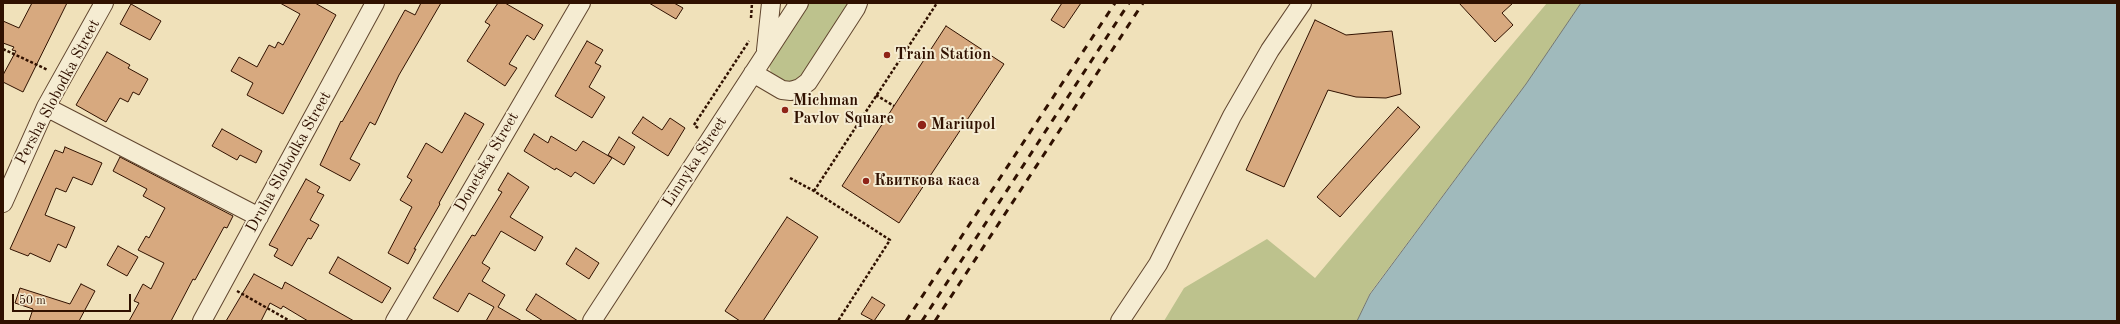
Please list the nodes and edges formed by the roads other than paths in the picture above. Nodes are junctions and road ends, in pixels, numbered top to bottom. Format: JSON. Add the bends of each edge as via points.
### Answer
{"nodes":[{"id":1,"x":104,"y":3,"type":"edge"},
{"id":2,"x":375,"y":3,"type":"edge"},
{"id":3,"x":581,"y":3,"type":"edge"},
{"id":4,"x":771,"y":3,"type":"edge"},
{"id":5,"x":799,"y":3,"type":"edge"},
{"id":6,"x":858,"y":3,"type":"edge"},
{"id":7,"x":1302,"y":3,"type":"edge"},
{"id":8,"x":766,"y":55,"type":"junction"},
{"id":9,"x":753,"y":73,"type":"junction"},
{"id":10,"x":772,"y":85,"type":"junction"},
{"id":11,"x":46,"y":107,"type":"junction"},
{"id":12,"x":3,"y":203,"type":"edge"},
{"id":13,"x":259,"y":217,"type":"junction"},
{"id":14,"x":202,"y":321,"type":"edge"},
{"id":15,"x":395,"y":321,"type":"edge"},
{"id":16,"x":592,"y":321,"type":"edge"},
{"id":17,"x":1120,"y":321,"type":"edge"}],
"edges":[{"from":1,"to":11,"type":"street","name":"Persha Slobodka Street"},
{"from":2,"to":13,"type":"street","name":"Druha Slobodka Street"},
{"from":3,"to":15,"type":"street","name":"Donetska Street"},
{"from":4,"to":8,"type":"street"},
{"from":5,"to":8,"type":"street","name":"Linnyka Street"},
{"from":6,"to":10,"type":"street","via":[[808,82],[791,91]]},
{"from":7,"to":17,"type":"street","via":[[1270,50],[1232,116],[1158,264]]},
{"from":8,"to":9,"type":"street","name":"Linnyka Street"},
{"from":8,"to":10,"type":"street","via":[[763,65],[765,76]]},
{"from":9,"to":10,"type":"street"},
{"from":9,"to":16,"type":"street","name":"Linnyka Street"},
{"from":11,"to":12,"type":"street","name":"Persha Slobodka Street"},
{"from":11,"to":13,"type":"street"},
{"from":13,"to":14,"type":"street","name":"Druha Slobodka Street"}]}
